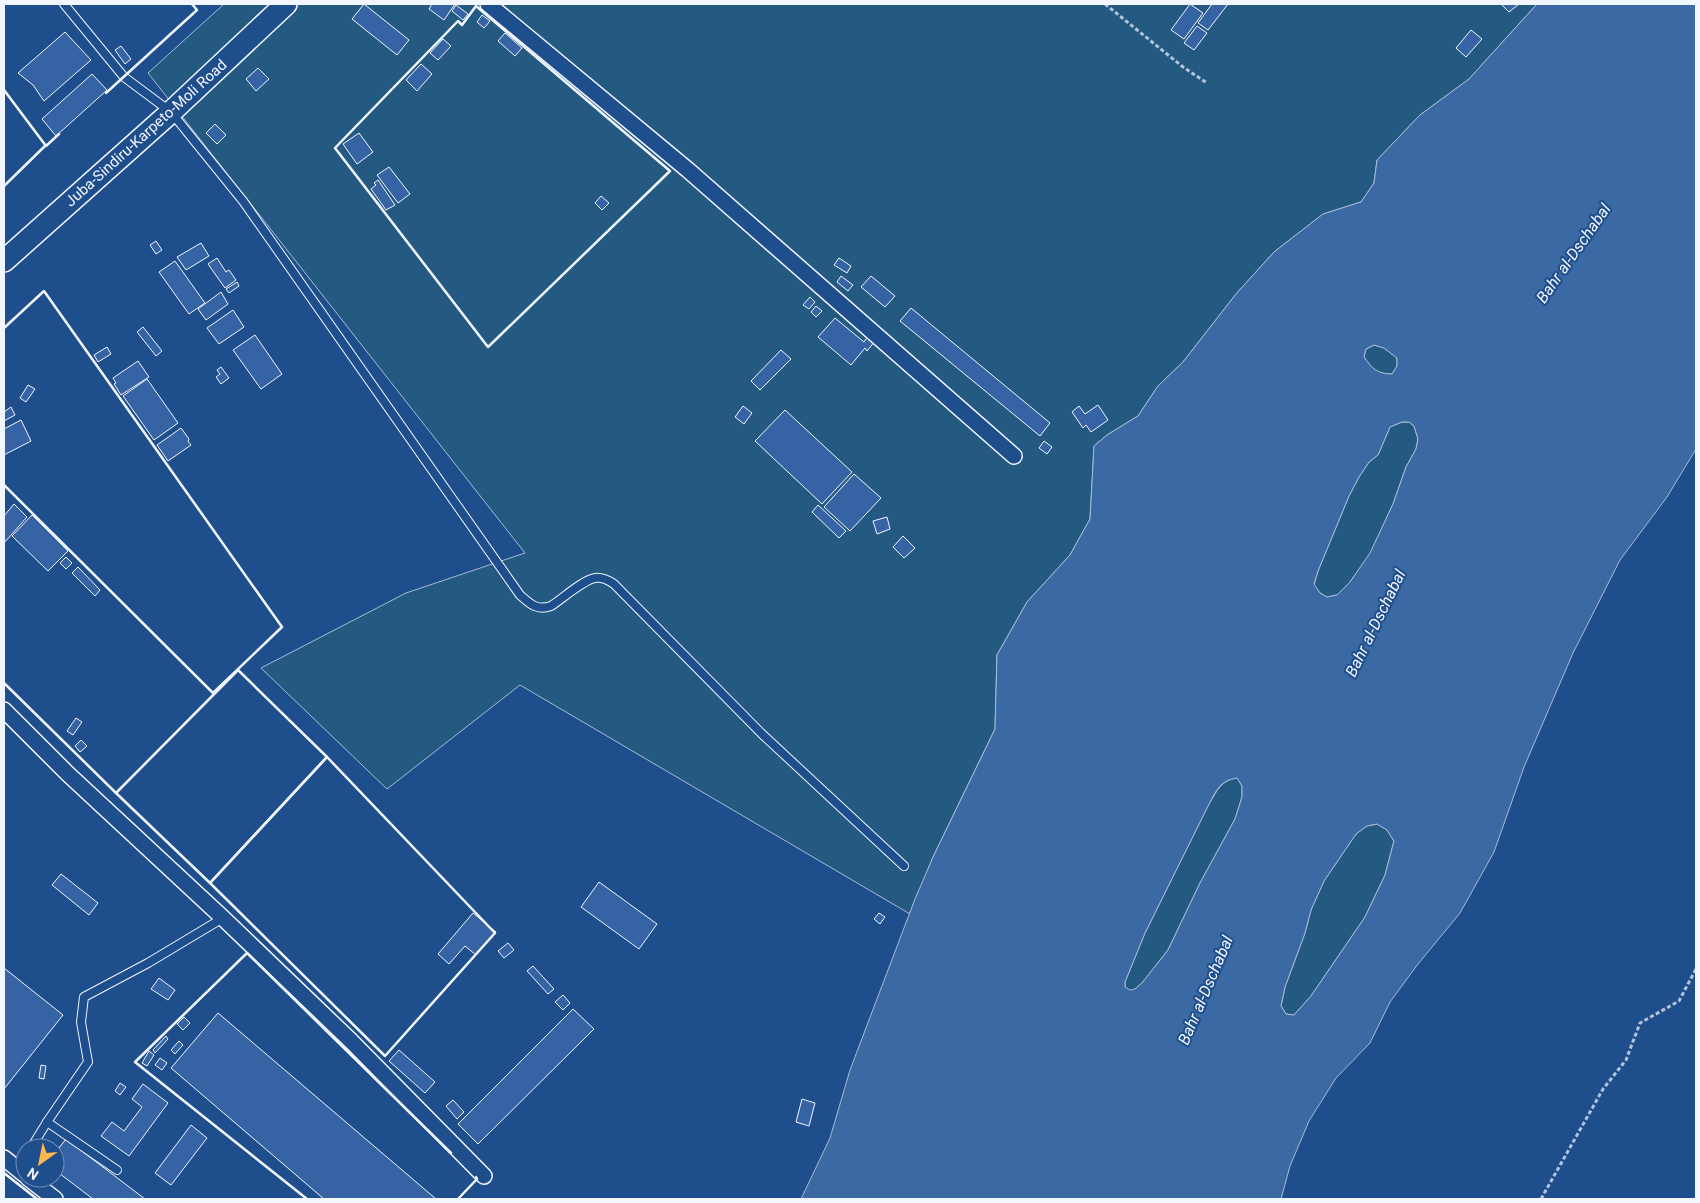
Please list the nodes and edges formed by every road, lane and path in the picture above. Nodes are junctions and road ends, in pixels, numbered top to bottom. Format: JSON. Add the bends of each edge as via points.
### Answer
{"nodes":[{"id":1,"x":64,"y":4,"type":"edge"},
{"id":2,"x":286,"y":4,"type":"edge"},
{"id":3,"x":488,"y":4,"type":"edge"},
{"id":4,"x":1105,"y":4,"type":"edge"},
{"id":5,"x":1207,"y":84,"type":"dead end"},
{"id":6,"x":171,"y":112,"type":"junction"},
{"id":7,"x":4,"y":261,"type":"edge"},
{"id":8,"x":1014,"y":456,"type":"dead end"},
{"id":9,"x":4,"y":710,"type":"edge"},
{"id":10,"x":904,"y":866,"type":"dead end"},
{"id":11,"x":223,"y":918,"type":"junction"},
{"id":12,"x":1696,"y":969,"type":"edge"},
{"id":13,"x":46,"y":1122,"type":"junction"},
{"id":14,"x":37,"y":1138,"type":"edge"},
{"id":15,"x":4,"y":1158,"type":"edge"},
{"id":16,"x":15,"y":1165,"type":"edge"},
{"id":17,"x":117,"y":1170,"type":"dead end"},
{"id":18,"x":484,"y":1176,"type":"dead end"},
{"id":19,"x":43,"y":1188,"type":"edge"},
{"id":20,"x":55,"y":1199,"type":"edge"},
{"id":21,"x":1541,"y":1199,"type":"edge"}],
"edges":[{"from":1,"to":6,"type":"lane","via":[[124,77]]},
{"from":2,"to":6,"type":"main road","name":"Juba-Sindiru-Karpeto-Moli Road"},
{"from":3,"to":8,"type":"street","via":[[688,170]]},
{"from":4,"to":5,"type":"path"},
{"from":6,"to":7,"type":"main road","name":"Juba-Sindiru-Karpeto-Moli Road"},
{"from":6,"to":10,"type":"lane","via":[[243,201],[520,595],[529,604],[544,609],[589,580],[606,579],[614,584],[762,734]]},
{"from":9,"to":11,"type":"street"},
{"from":11,"to":13,"type":"lane","via":[[148,963],[84,996],[81,1022],[88,1062]]},
{"from":11,"to":18,"type":"street","via":[[351,1041]]},
{"from":12,"to":21,"type":"path","via":[[1679,1001],[1640,1023],[1626,1060],[1603,1089]]},
{"from":13,"to":14,"type":"lane"},
{"from":13,"to":17,"type":"lane"},
{"from":15,"to":16,"type":"street"},
{"from":19,"to":20,"type":"street"}]}
